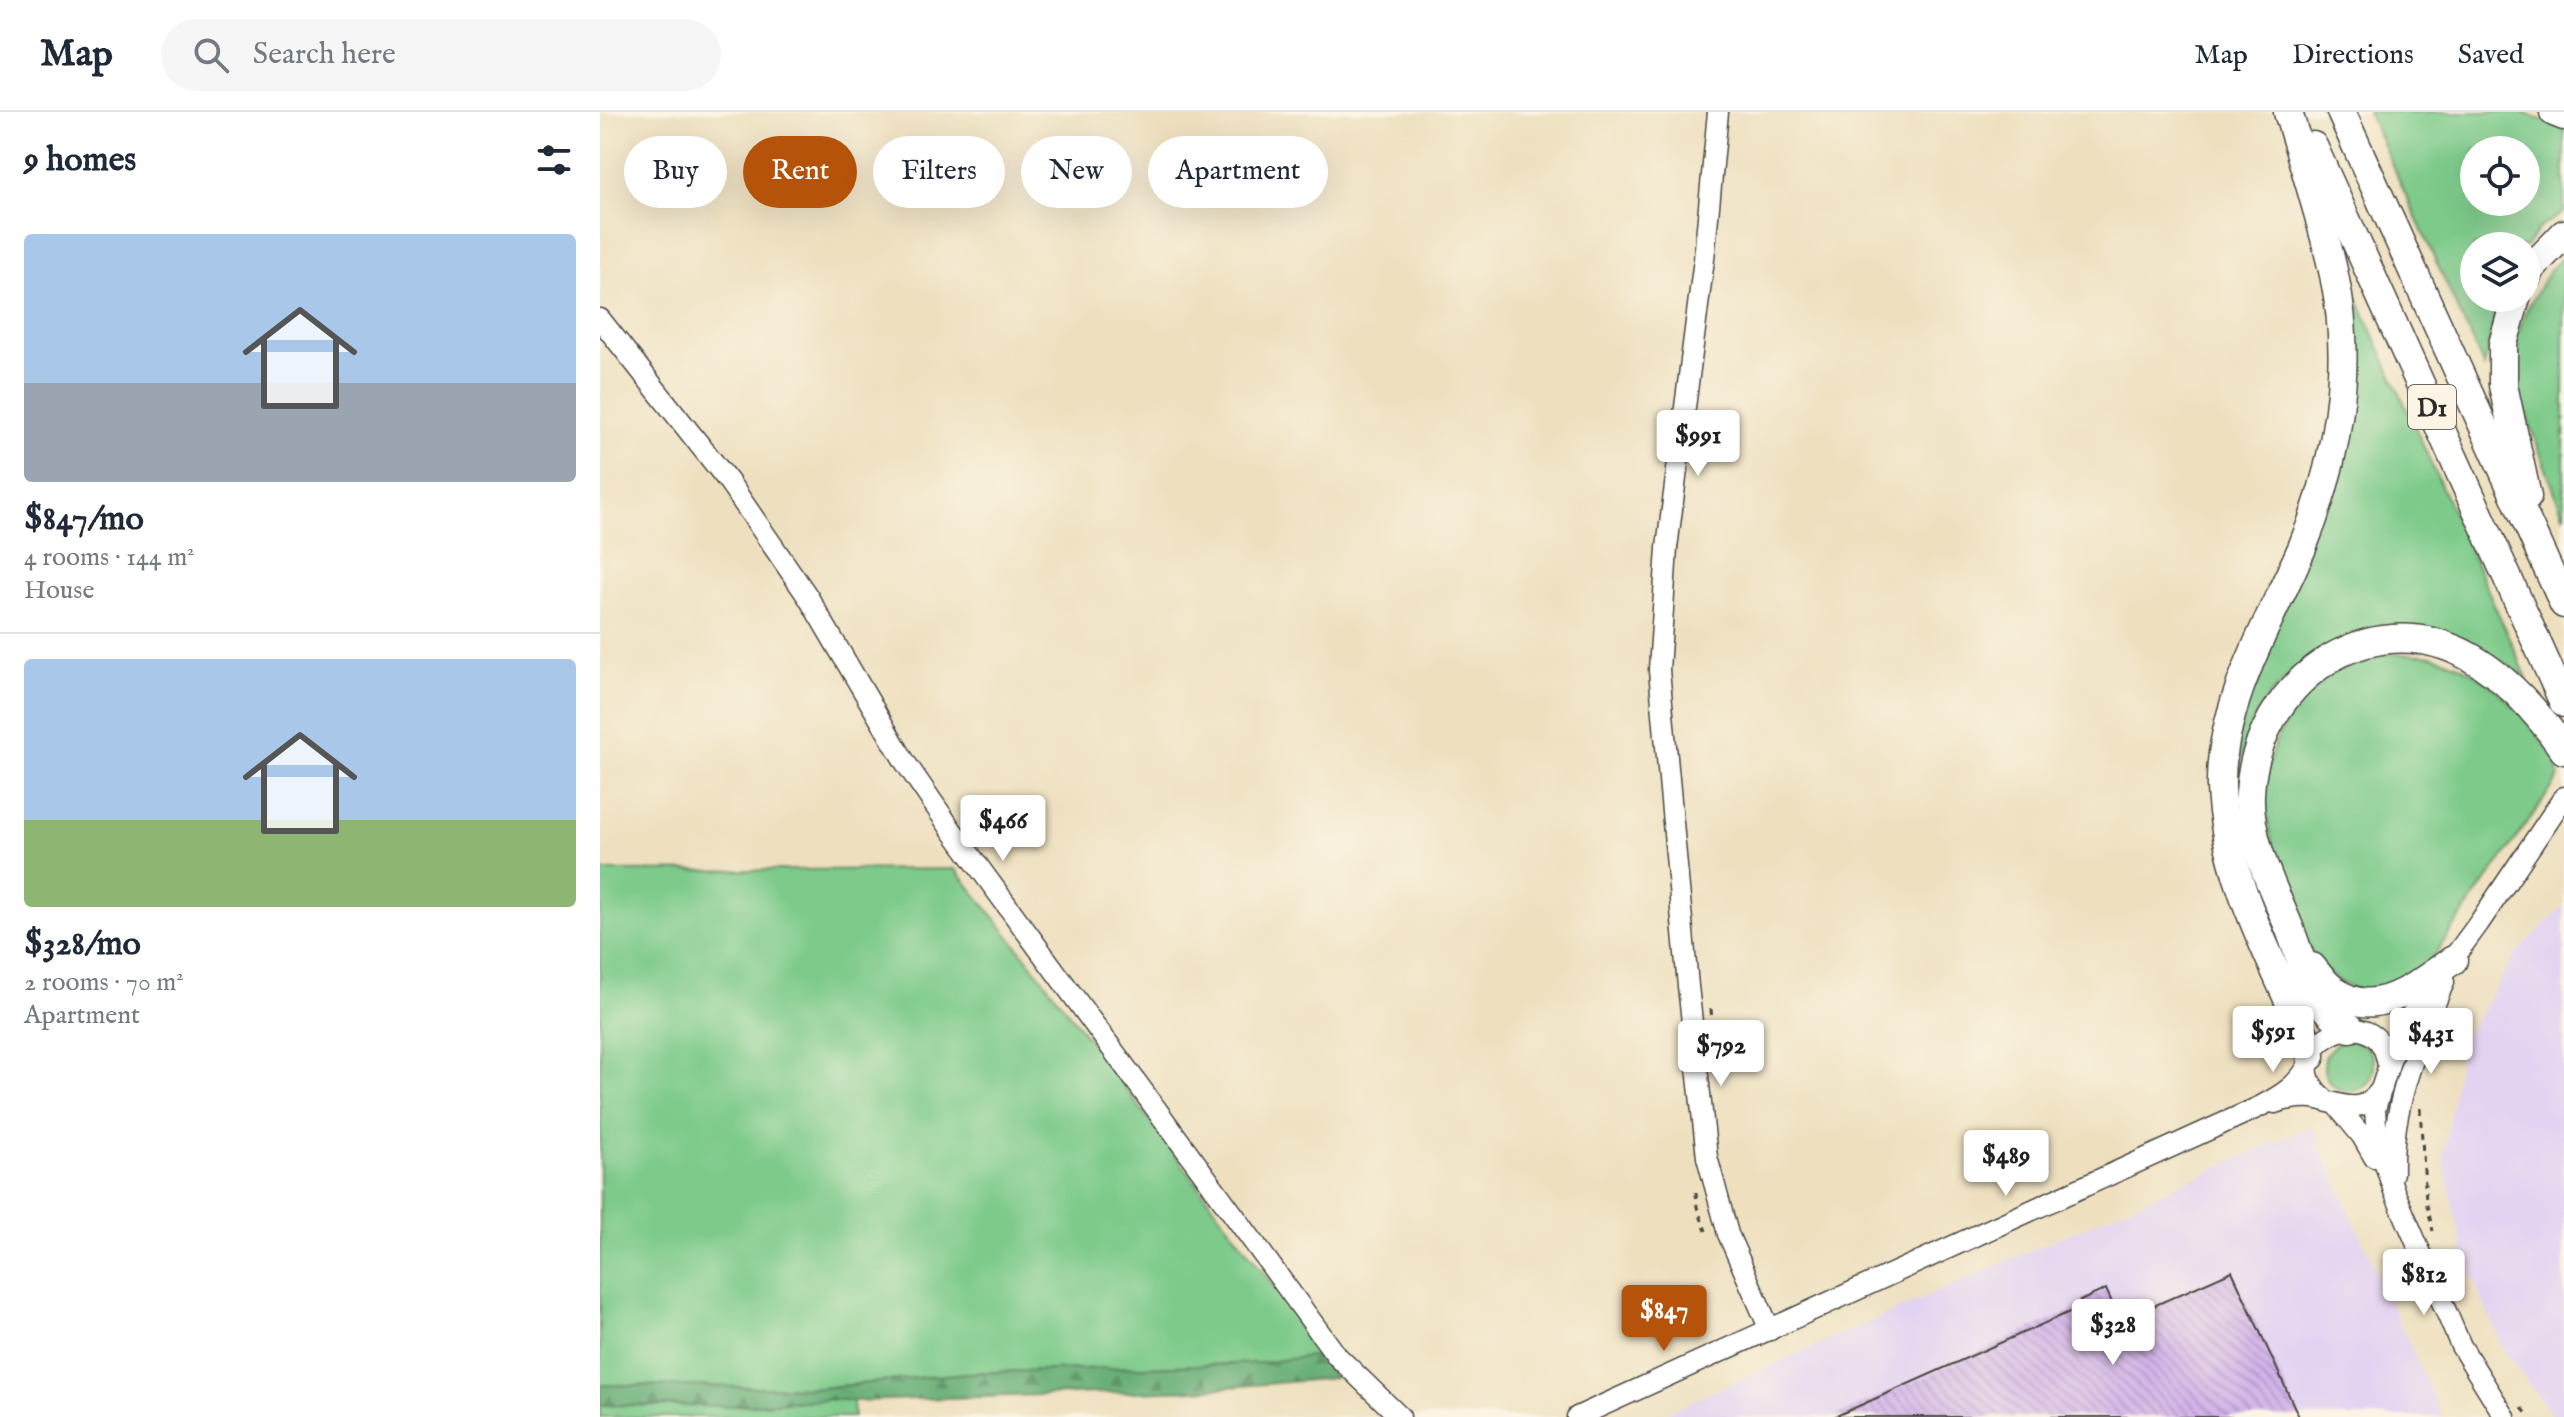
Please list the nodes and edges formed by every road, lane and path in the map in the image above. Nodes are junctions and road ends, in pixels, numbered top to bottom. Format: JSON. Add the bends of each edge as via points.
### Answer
{"nodes":[{"id":1,"x":1718,"y":112,"type":"edge"},
{"id":2,"x":2288,"y":112,"type":"edge"},
{"id":3,"x":2298,"y":112,"type":"edge"},
{"id":4,"x":2341,"y":112,"type":"edge"},
{"id":5,"x":2554,"y":112,"type":"edge"},
{"id":6,"x":2564,"y":116,"type":"edge"},
{"id":7,"x":2564,"y":234,"type":"edge"},
{"id":8,"x":2540,"y":259,"type":"edge"},
{"id":9,"x":2512,"y":312,"type":"edge"},
{"id":10,"x":600,"y":319,"type":"edge"},
{"id":11,"x":2536,"y":541,"type":"junction"},
{"id":12,"x":2564,"y":604,"type":"edge"},
{"id":13,"x":2564,"y":703,"type":"edge"},
{"id":14,"x":2564,"y":750,"type":"edge"},
{"id":15,"x":2564,"y":797,"type":"edge"},
{"id":16,"x":2295,"y":942,"type":"junction"},
{"id":17,"x":2453,"y":960,"type":"junction"},
{"id":18,"x":1688,"y":986,"type":"junction"},
{"id":19,"x":2420,"y":1000,"type":"junction"},
{"id":20,"x":2355,"y":1029,"type":"junction"},
{"id":21,"x":1714,"y":1043,"type":"dead end"},
{"id":22,"x":2310,"y":1060,"type":"junction"},
{"id":23,"x":2386,"y":1077,"type":"junction"},
{"id":24,"x":2332,"y":1104,"type":"junction"},
{"id":25,"x":2261,"y":1106,"type":"junction"},
{"id":26,"x":2419,"y":1109,"type":"dead end"},
{"id":27,"x":2394,"y":1191,"type":"junction"},
{"id":28,"x":2436,"y":1242,"type":"dead end"},
{"id":29,"x":1770,"y":1330,"type":"junction"},
{"id":30,"x":2513,"y":1412,"type":"edge"},
{"id":31,"x":1400,"y":1417,"type":"edge"},
{"id":32,"x":1577,"y":1417,"type":"edge"},
{"id":33,"x":2530,"y":1417,"type":"edge"}],
"edges":[{"from":1,"to":18,"type":"street","via":[[1661,611],[1659,670]]},
{"from":2,"to":22,"type":"highway","via":[[2335,276],[2342,333],[2338,418],[2320,499],[2237,698],[2221,783],[2223,820],[2242,889]]},
{"from":3,"to":13,"type":"highway","number":"D1"},
{"from":4,"to":11,"type":"highway","number":"D1"},
{"from":5,"to":6,"type":"highway"},
{"from":7,"to":8,"type":"highway"},
{"from":9,"to":11,"type":"highway","via":[[2503,344],[2503,385]]},
{"from":10,"to":31,"type":"street","via":[[729,482],[808,597],[905,762],[951,829],[1337,1356]]},
{"from":11,"to":12,"type":"highway","number":"D1"},
{"from":14,"to":16,"type":"highway","via":[[2518,693],[2451,649],[2396,639],[2372,642],[2323,662],[2290,690],[2259,741],[2250,796],[2266,870]]},
{"from":15,"to":17,"type":"street"},
{"from":16,"to":17,"type":"highway","via":[[2331,989],[2361,1003],[2392,1000]]},
{"from":16,"to":20,"type":"highway","via":[[2314,996],[2329,1014]]},
{"from":17,"to":19,"type":"street"},
{"from":17,"to":27,"type":"street","via":[[2399,1100]]},
{"from":18,"to":21,"type":"path","via":[[1701,983],[1712,1011]]},
{"from":18,"to":29,"type":"street","via":[[1710,1169],[1728,1234]]},
{"from":19,"to":20,"type":"street","via":[[2384,1025]]},
{"from":19,"to":23,"type":"street","via":[[2399,1032]]},
{"from":20,"to":22,"type":"street","via":[[2324,1037]]},
{"from":20,"to":23,"type":"street","via":[[2382,1047]]},
{"from":22,"to":24,"type":"street","via":[[2311,1082]]},
{"from":22,"to":25,"type":"street","via":[[2300,1079]]},
{"from":23,"to":24,"type":"street","via":[[2376,1096],[2364,1104]]},
{"from":23,"to":27,"type":"street","via":[[2374,1120]]},
{"from":24,"to":25,"type":"street","via":[[2303,1098]]},
{"from":24,"to":27,"type":"street","via":[[2362,1136]]},
{"from":25,"to":29,"type":"street"},
{"from":26,"to":28,"type":"path","via":[[2426,1201]]},
{"from":27,"to":30,"type":"street","via":[[2461,1346]]},
{"from":29,"to":32,"type":"street"},
{"from":30,"to":33,"type":"path"}]}
